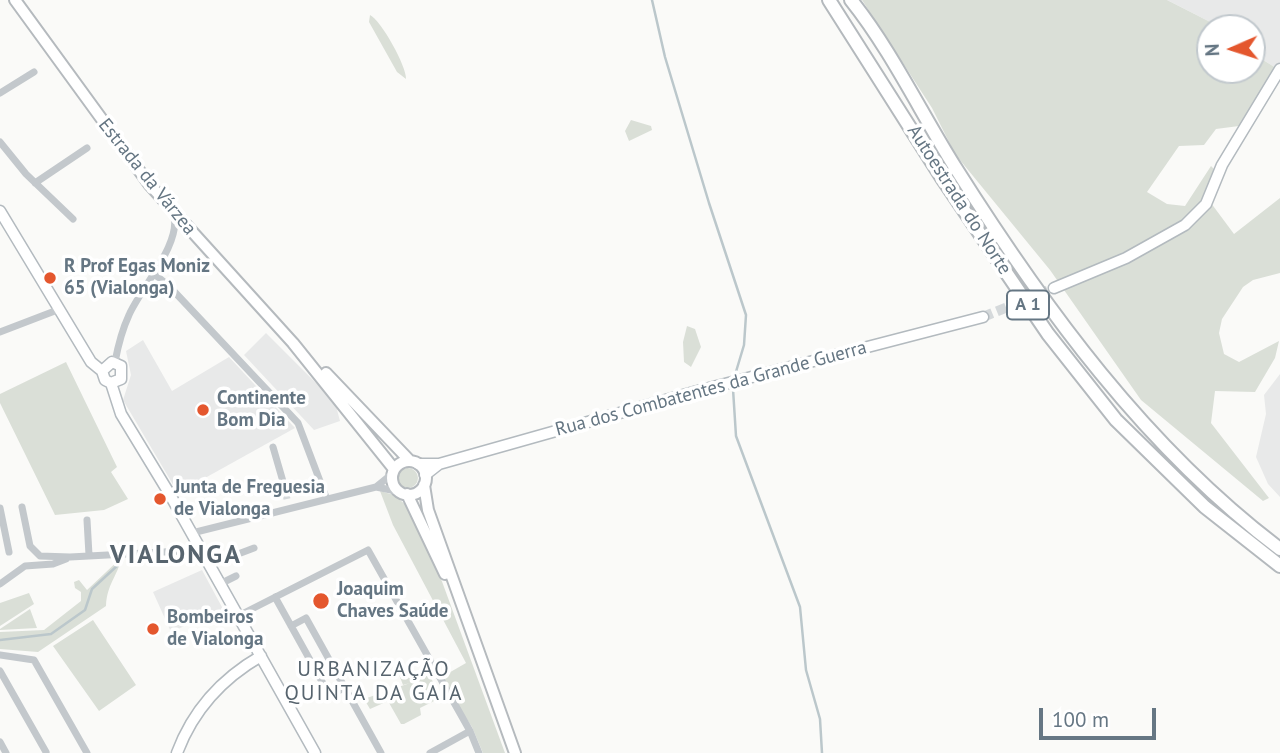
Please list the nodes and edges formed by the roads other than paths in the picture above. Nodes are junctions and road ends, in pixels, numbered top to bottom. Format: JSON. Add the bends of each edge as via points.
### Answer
{"nodes":[{"id":1,"x":15,"y":0,"type":"edge"},
{"id":2,"x":829,"y":0,"type":"edge"},
{"id":3,"x":852,"y":0,"type":"edge"},
{"id":4,"x":34,"y":72,"type":"dead end"},
{"id":5,"x":1279,"y":74,"type":"edge"},
{"id":6,"x":0,"y":93,"type":"edge"},
{"id":7,"x":0,"y":142,"type":"edge"},
{"id":8,"x":87,"y":148,"type":"dead end"},
{"id":9,"x":35,"y":183,"type":"junction"},
{"id":10,"x":171,"y":210,"type":"junction"},
{"id":11,"x":0,"y":211,"type":"edge"},
{"id":12,"x":73,"y":219,"type":"dead end"},
{"id":13,"x":194,"y":236,"type":"junction"},
{"id":14,"x":173,"y":240,"type":"junction"},
{"id":15,"x":153,"y":273,"type":"junction"},
{"id":16,"x":1054,"y":288,"type":"tunnel mouth"},
{"id":17,"x":60,"y":309,"type":"junction"},
{"id":18,"x":983,"y":317,"type":"tunnel mouth"},
{"id":19,"x":0,"y":332,"type":"edge"},
{"id":20,"x":293,"y":343,"type":"junction"},
{"id":21,"x":115,"y":362,"type":"junction"},
{"id":22,"x":102,"y":371,"type":"junction"},
{"id":23,"x":111,"y":383,"type":"junction"},
{"id":24,"x":273,"y":447,"type":"dead end"},
{"id":25,"x":414,"y":462,"type":"junction"},
{"id":26,"x":439,"y":464,"type":"junction"},
{"id":27,"x":393,"y":471,"type":"junction"},
{"id":28,"x":424,"y":480,"type":"junction"},
{"id":29,"x":284,"y":485,"type":"tunnel mouth"},
{"id":30,"x":376,"y":487,"type":"junction"},
{"id":31,"x":404,"y":493,"type":"junction"},
{"id":32,"x":326,"y":497,"type":"junction"},
{"id":33,"x":22,"y":507,"type":"dead end"},
{"id":34,"x":1,"y":512,"type":"edge"},
{"id":35,"x":87,"y":520,"type":"dead end"},
{"id":36,"x":191,"y":533,"type":"junction"},
{"id":37,"x":254,"y":548,"type":"dead end"},
{"id":38,"x":1280,"y":549,"type":"edge"},
{"id":39,"x":201,"y":550,"type":"junction"},
{"id":40,"x":9,"y":552,"type":"dead end"},
{"id":41,"x":89,"y":555,"type":"junction"},
{"id":42,"x":70,"y":558,"type":"junction"},
{"id":43,"x":209,"y":565,"type":"junction"},
{"id":44,"x":1280,"y":566,"type":"edge"},
{"id":45,"x":236,"y":576,"type":"dead end"},
{"id":46,"x":0,"y":583,"type":"edge"},
{"id":47,"x":220,"y":584,"type":"junction"},
{"id":48,"x":275,"y":597,"type":"junction"},
{"id":49,"x":238,"y":616,"type":"junction"},
{"id":50,"x":291,"y":626,"type":"junction"},
{"id":51,"x":474,"y":643,"type":"junction"},
{"id":52,"x":0,"y":655,"type":"edge"},
{"id":53,"x":261,"y":656,"type":"junction"},
{"id":54,"x":0,"y":671,"type":"edge"},
{"id":55,"x":345,"y":687,"type":"junction"},
{"id":56,"x":470,"y":731,"type":"junction"},
{"id":57,"x":0,"y":742,"type":"edge"},
{"id":58,"x":46,"y":752,"type":"edge"},
{"id":59,"x":6,"y":753,"type":"edge"},
{"id":60,"x":87,"y":753,"type":"edge"},
{"id":61,"x":177,"y":753,"type":"edge"},
{"id":62,"x":315,"y":753,"type":"edge"},
{"id":63,"x":381,"y":753,"type":"edge"},
{"id":64,"x":430,"y":753,"type":"edge"},
{"id":65,"x":479,"y":753,"type":"edge"},
{"id":66,"x":515,"y":753,"type":"edge"}],
"edges":[{"from":1,"to":10,"type":"main road","name":"Estrada da Várzea","via":[[106,129]]},
{"from":2,"to":44,"type":"highway","name":"Autoestrada do Norte","number":"A 1","via":[[1048,334],[1116,420],[1205,508]]},
{"from":3,"to":38,"type":"highway","name":"Autoestrada do Norte","number":"A 1","via":[[956,169],[1062,324],[1130,410]]},
{"from":4,"to":6,"type":"street"},
{"from":5,"to":16,"type":"street","via":[[1222,166],[1206,204],[1185,225],[1126,258]]},
{"from":7,"to":9,"type":"street"},
{"from":8,"to":9,"type":"street"},
{"from":9,"to":12,"type":"street"},
{"from":10,"to":13,"type":"main road","name":"Estrada da Várzea"},
{"from":10,"to":14,"type":"street","via":[[176,223]]},
{"from":11,"to":17,"type":"street"},
{"from":13,"to":14,"type":"street"},
{"from":13,"to":20,"type":"main road","name":"Estrada da Várzea"},
{"from":14,"to":15,"type":"street"},
{"from":15,"to":21,"type":"street","via":[[127,318]]},
{"from":15,"to":32,"type":"street","via":[[298,423]]},
{"from":17,"to":19,"type":"street"},
{"from":17,"to":22,"type":"street","via":[[91,362]]},
{"from":18,"to":26,"type":"street","name":"Rua dos Combatentes da Grande Guerra"},
{"from":20,"to":25,"type":"main road","name":"Estrada da Várzea"},
{"from":20,"to":27,"type":"main road","name":"Estrada da Várzea"},
{"from":21,"to":22,"type":"street"},
{"from":21,"to":23,"type":"street","via":[[123,373],[118,382]]},
{"from":22,"to":23,"type":"street"},
{"from":23,"to":36,"type":"street","via":[[121,414]]},
{"from":24,"to":29,"type":"street"},
{"from":25,"to":26,"type":"street","name":"Rua dos Combatentes da Grande Guerra"},
{"from":25,"to":27,"type":"main road"},
{"from":25,"to":28,"type":"main road","name":"Estrada da Várzea"},
{"from":26,"to":28,"type":"street","name":"Rua dos Combatentes da Grande Guerra"},
{"from":27,"to":30,"type":"street"},
{"from":27,"to":31,"type":"main road","name":"Estrada da Várzea","via":[[393,485]]},
{"from":28,"to":31,"type":"main road","via":[[417,492]]},
{"from":28,"to":51,"type":"main road","name":"Estrada da Várzea","via":[[428,510]]},
{"from":30,"to":31,"type":"street"},
{"from":30,"to":32,"type":"street"},
{"from":31,"to":51,"type":"main road","name":"Estrada da Várzea","via":[[435,551]]},
{"from":32,"to":36,"type":"street","via":[[288,503]]},
{"from":33,"to":42,"type":"street","via":[[34,553]]},
{"from":34,"to":40,"type":"street"},
{"from":35,"to":41,"type":"street"},
{"from":36,"to":39,"type":"street"},
{"from":37,"to":43,"type":"street"},
{"from":39,"to":41,"type":"street"},
{"from":39,"to":43,"type":"street"},
{"from":41,"to":42,"type":"street"},
{"from":42,"to":46,"type":"street","via":[[25,566]]},
{"from":43,"to":47,"type":"street"},
{"from":45,"to":47,"type":"street"},
{"from":47,"to":49,"type":"street"},
{"from":48,"to":49,"type":"street"},
{"from":48,"to":50,"type":"street"},
{"from":48,"to":56,"type":"street","via":[[368,550]]},
{"from":49,"to":53,"type":"street"},
{"from":50,"to":55,"type":"street","via":[[306,618]]},
{"from":50,"to":55,"type":"street","via":[[330,696]]},
{"from":51,"to":66,"type":"main road","name":"Estrada da Várzea"},
{"from":52,"to":60,"type":"street","via":[[34,660]]},
{"from":53,"to":61,"type":"street","via":[[199,708]]},
{"from":53,"to":62,"type":"street"},
{"from":54,"to":58,"type":"street"},
{"from":55,"to":63,"type":"street"},
{"from":56,"to":64,"type":"street"},
{"from":56,"to":65,"type":"street"},
{"from":57,"to":59,"type":"street"}]}
